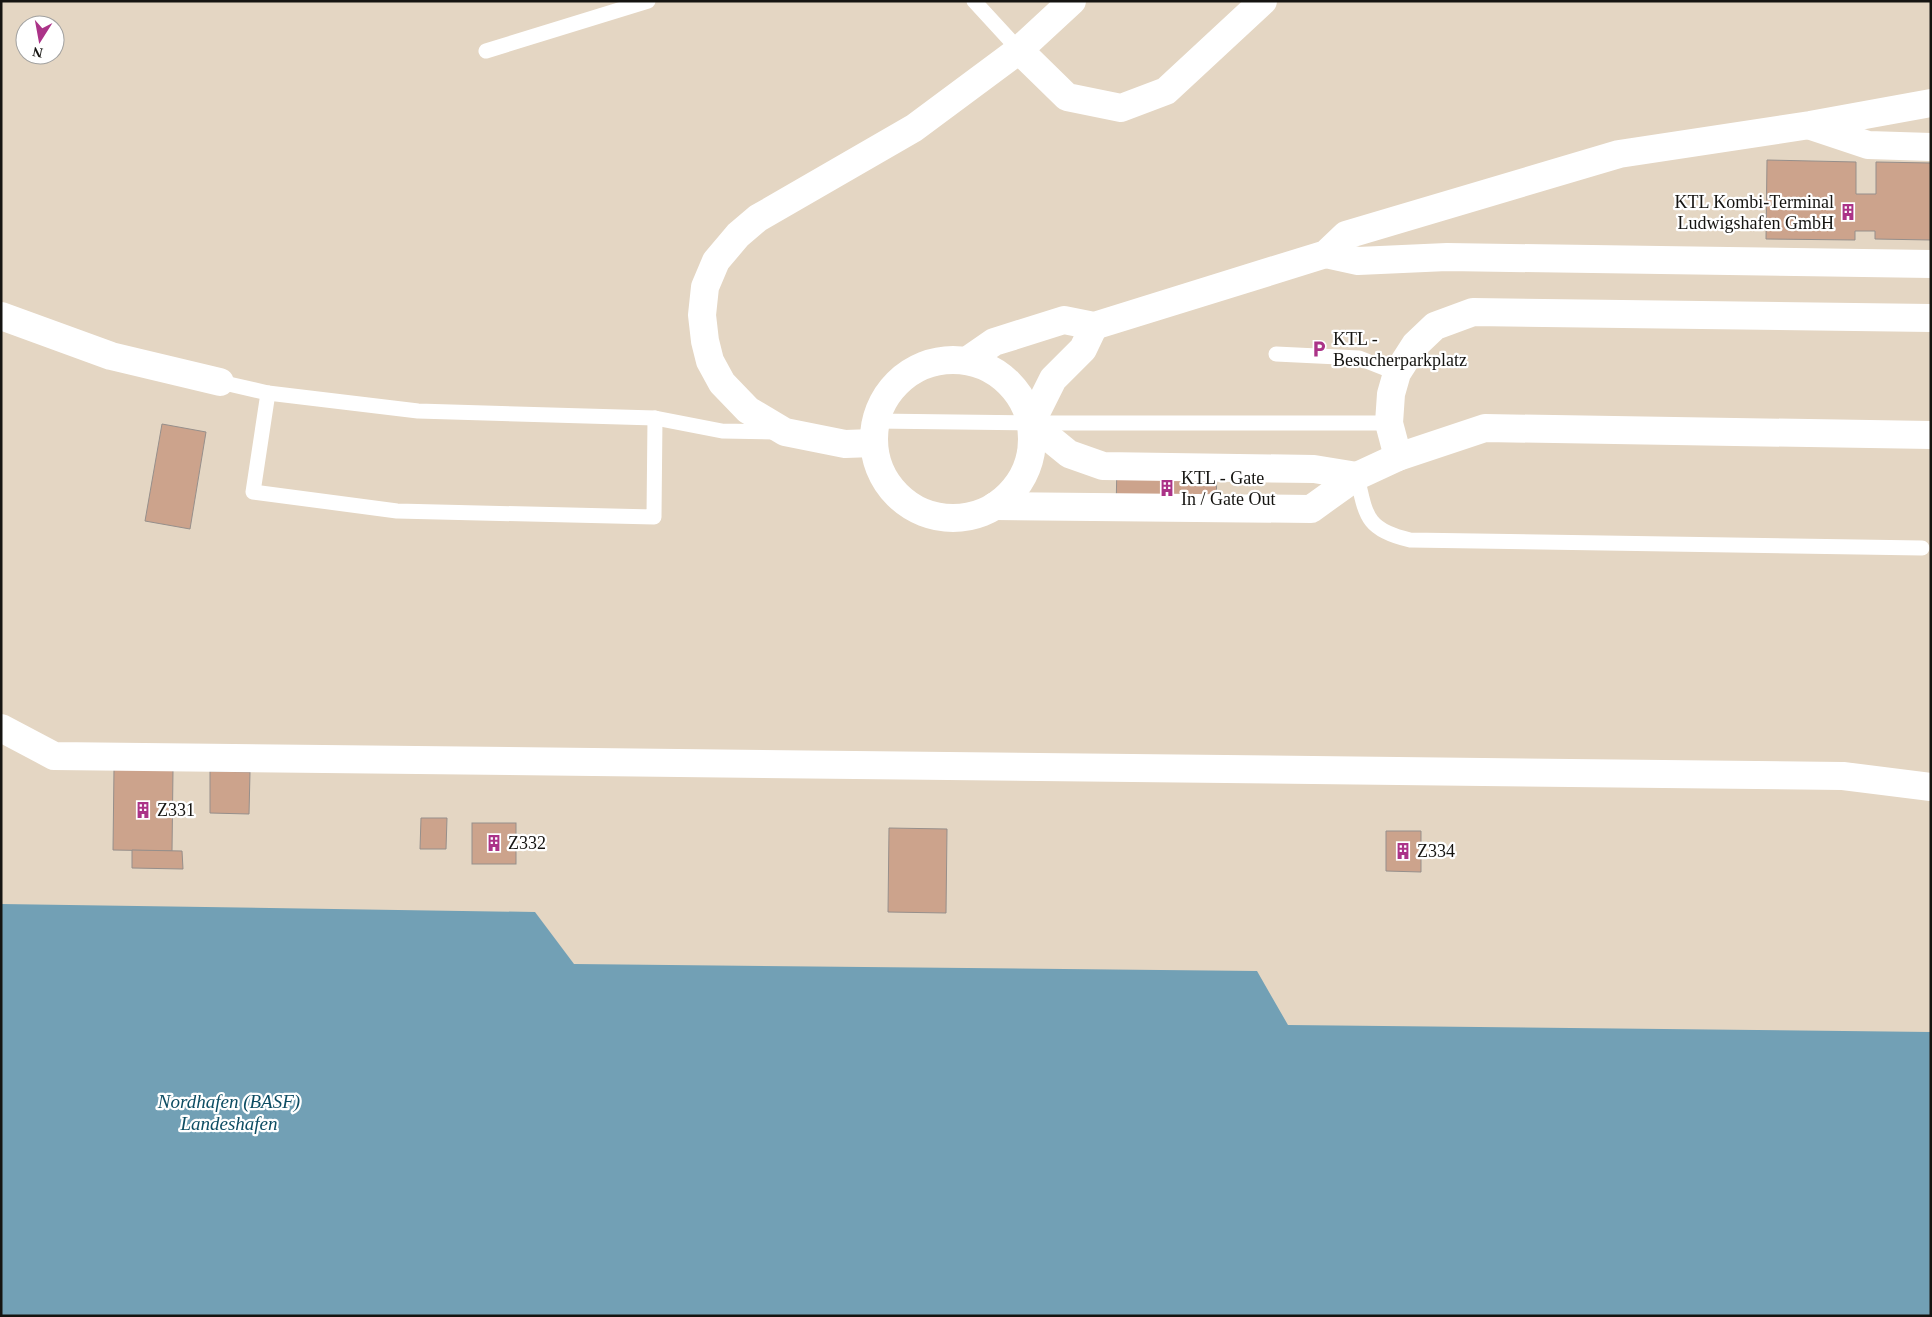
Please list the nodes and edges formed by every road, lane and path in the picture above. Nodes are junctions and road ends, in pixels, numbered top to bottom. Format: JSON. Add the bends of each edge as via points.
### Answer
{"nodes":[{"id":1,"x":648,"y":1,"type":"edge"},
{"id":2,"x":974,"y":1,"type":"edge"},
{"id":3,"x":1072,"y":1,"type":"edge"},
{"id":4,"x":1263,"y":1,"type":"edge"},
{"id":5,"x":1019,"y":50,"type":"junction"},
{"id":6,"x":486,"y":52,"type":"dead end"},
{"id":7,"x":1931,"y":102,"type":"edge"},
{"id":8,"x":1810,"y":126,"type":"junction"},
{"id":9,"x":1931,"y":146,"type":"edge"},
{"id":10,"x":1326,"y":254,"type":"junction"},
{"id":11,"x":1931,"y":264,"type":"edge"},
{"id":12,"x":1,"y":316,"type":"edge"},
{"id":13,"x":1929,"y":319,"type":"edge"},
{"id":14,"x":1094,"y":326,"type":"junction"},
{"id":15,"x":1276,"y":354,"type":"dead end"},
{"id":16,"x":968,"y":360,"type":"junction"},
{"id":17,"x":1397,"y":372,"type":"junction"},
{"id":18,"x":220,"y":382,"type":"joint"},
{"id":19,"x":268,"y":393,"type":"junction"},
{"id":20,"x":655,"y":418,"type":"junction"},
{"id":21,"x":1031,"y":423,"type":"junction"},
{"id":22,"x":1389,"y":423,"type":"junction"},
{"id":23,"x":785,"y":432,"type":"junction"},
{"id":24,"x":874,"y":432,"type":"junction"},
{"id":25,"x":1931,"y":435,"type":"edge"},
{"id":26,"x":1398,"y":458,"type":"junction"},
{"id":27,"x":1357,"y":476,"type":"junction"},
{"id":28,"x":995,"y":506,"type":"junction"},
{"id":29,"x":1922,"y":548,"type":"dead end"},
{"id":30,"x":1,"y":728,"type":"edge"},
{"id":31,"x":1931,"y":787,"type":"edge"}],
"edges":[{"from":1,"to":6,"type":"lane"},
{"from":2,"to":5,"type":"lane"},
{"from":3,"to":5,"type":"street"},
{"from":4,"to":5,"type":"street","via":[[1166,91],[1121,108],[1067,97]]},
{"from":5,"to":23,"type":"street","via":[[914,128],[758,218],[716,261],[705,287],[702,315],[710,361],[722,383],[748,410]]},
{"from":7,"to":8,"type":"street"},
{"from":8,"to":9,"type":"street","via":[[1868,146]]},
{"from":8,"to":10,"type":"street","via":[[1619,154],[1346,235]]},
{"from":10,"to":11,"type":"street","via":[[1358,261],[1447,258]]},
{"from":10,"to":14,"type":"street"},
{"from":12,"to":18,"type":"street","via":[[111,356]]},
{"from":13,"to":17,"type":"street","via":[[1473,312],[1435,326],[1415,345]]},
{"from":14,"to":16,"type":"street","via":[[1064,320],[994,342]]},
{"from":14,"to":21,"type":"street","via":[[1083,349],[1053,379]]},
{"from":15,"to":17,"type":"lane","via":[[1359,358]]},
{"from":16,"to":21,"type":"street","via":[[990,368],[1009,382],[1023,401]]},
{"from":16,"to":24,"type":"street","via":[[927,363],[909,372],[893,385],[882,402]]},
{"from":17,"to":22,"type":"street","via":[[1391,394]]},
{"from":18,"to":19,"type":"lane"},
{"from":19,"to":20,"type":"lane","via":[[418,411]]},
{"from":19,"to":20,"type":"lane","via":[[252,492],[397,511],[654,517]]},
{"from":20,"to":23,"type":"lane","via":[[722,431]]},
{"from":21,"to":22,"type":"lane"},
{"from":21,"to":24,"type":"lane"},
{"from":21,"to":27,"type":"street","via":[[1070,454],[1103,466],[1314,469]]},
{"from":21,"to":28,"type":"street","via":[[1033,439],[1026,470],[1019,484]]},
{"from":22,"to":26,"type":"street"},
{"from":23,"to":24,"type":"street","via":[[846,444]]},
{"from":24,"to":28,"type":"street","via":[[876,462],[885,481],[898,497],[916,509],[935,516],[956,518],[976,515]]},
{"from":25,"to":26,"type":"street","via":[[1485,428]]},
{"from":26,"to":27,"type":"street"},
{"from":27,"to":28,"type":"street","via":[[1311,509]]},
{"from":27,"to":29,"type":"lane","via":[[1365,510],[1375,526],[1389,535],[1410,540]]},
{"from":30,"to":31,"type":"street","via":[[54,756],[1843,776]]}]}
